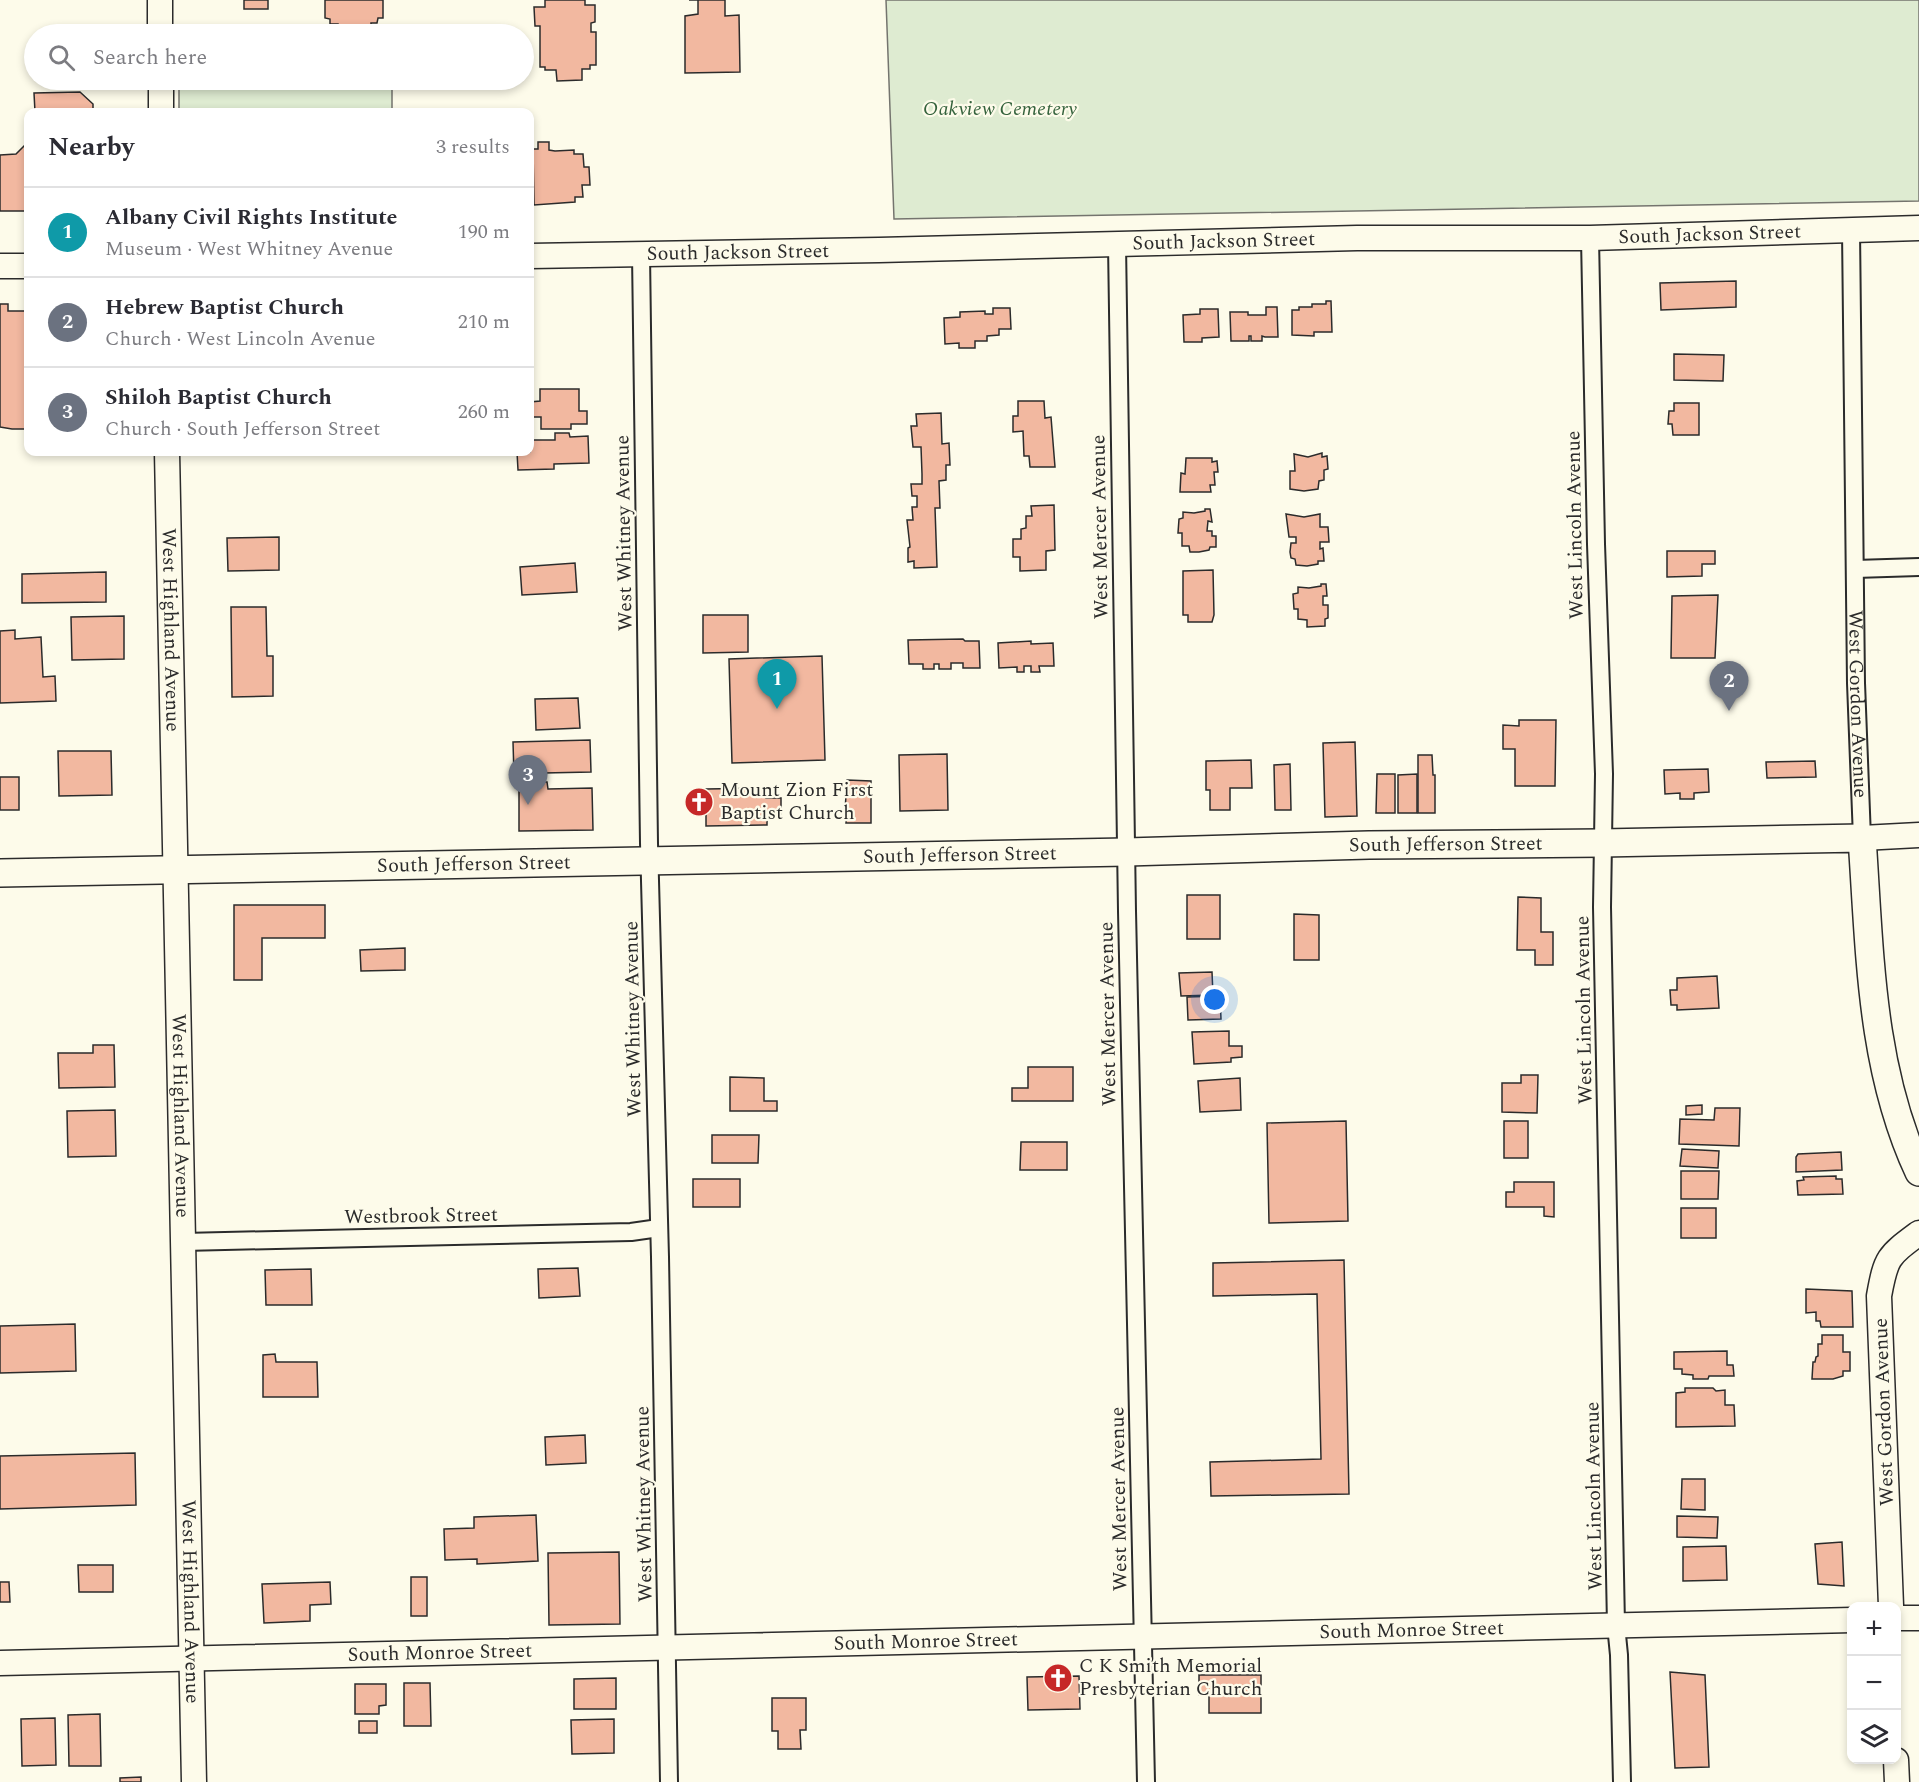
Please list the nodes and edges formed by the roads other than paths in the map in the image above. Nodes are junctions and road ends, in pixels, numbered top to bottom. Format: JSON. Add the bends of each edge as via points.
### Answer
{"nodes":[{"id":1,"x":160,"y":0,"type":"edge"},
{"id":2,"x":160,"y":24,"type":"edge"},
{"id":3,"x":160,"y":90,"type":"edge"},
{"id":4,"x":161,"y":108,"type":"edge"},
{"id":5,"x":1919,"y":228,"type":"edge"},
{"id":6,"x":1851,"y":230,"type":"junction"},
{"id":7,"x":1590,"y":238,"type":"junction"},
{"id":8,"x":1116,"y":244,"type":"junction"},
{"id":9,"x":641,"y":254,"type":"junction"},
{"id":10,"x":534,"y":256,"type":"edge"},
{"id":11,"x":0,"y":266,"type":"edge"},
{"id":12,"x":24,"y":266,"type":"edge"},
{"id":13,"x":167,"y":456,"type":"edge"},
{"id":14,"x":1919,"y":567,"type":"edge"},
{"id":15,"x":1855,"y":569,"type":"junction"},
{"id":16,"x":1919,"y":835,"type":"edge"},
{"id":17,"x":1862,"y":838,"type":"junction"},
{"id":18,"x":1602,"y":843,"type":"junction"},
{"id":19,"x":1126,"y":852,"type":"junction"},
{"id":20,"x":651,"y":861,"type":"junction"},
{"id":21,"x":176,"y":869,"type":"junction"},
{"id":22,"x":0,"y":873,"type":"edge"},
{"id":23,"x":1919,"y":1172,"type":"edge"},
{"id":24,"x":659,"y":1228,"type":"junction"},
{"id":25,"x":1919,"y":1233,"type":"edge"},
{"id":26,"x":183,"y":1242,"type":"junction"},
{"id":27,"x":1891,"y":1602,"type":"edge"},
{"id":28,"x":1901,"y":1618,"type":"edge"},
{"id":29,"x":1919,"y":1618,"type":"edge"},
{"id":30,"x":1847,"y":1620,"type":"edge"},
{"id":31,"x":1616,"y":1625,"type":"junction"},
{"id":32,"x":1144,"y":1636,"type":"junction"},
{"id":33,"x":668,"y":1647,"type":"junction"},
{"id":34,"x":192,"y":1658,"type":"junction"},
{"id":35,"x":0,"y":1663,"type":"edge"},
{"id":36,"x":1896,"y":1764,"type":"edge"},
{"id":37,"x":194,"y":1782,"type":"edge"},
{"id":38,"x":669,"y":1782,"type":"edge"},
{"id":39,"x":1146,"y":1782,"type":"edge"},
{"id":40,"x":1622,"y":1782,"type":"edge"},
{"id":41,"x":1897,"y":1782,"type":"edge"}],
"edges":[{"from":1,"to":2,"type":"street"},
{"from":3,"to":4,"type":"street"},
{"from":5,"to":6,"type":"street","name":"South Jackson Street"},
{"from":6,"to":7,"type":"street","name":"South Jackson Street"},
{"from":6,"to":15,"type":"street","name":"West Gordon Avenue"},
{"from":7,"to":8,"type":"street","name":"South Jackson Street"},
{"from":7,"to":18,"type":"street","name":"West Lincoln Avenue","via":[[1604,774]]},
{"from":8,"to":9,"type":"street","name":"South Jackson Street"},
{"from":8,"to":19,"type":"street","name":"West Mercer Avenue"},
{"from":9,"to":10,"type":"street","name":"South Jackson Street"},
{"from":9,"to":20,"type":"street","name":"West Whitney Avenue"},
{"from":11,"to":12,"type":"street"},
{"from":13,"to":21,"type":"street","name":"West Highland Avenue"},
{"from":14,"to":15,"type":"street"},
{"from":15,"to":17,"type":"street","name":"West Gordon Avenue"},
{"from":16,"to":17,"type":"street","name":"South Jefferson Street"},
{"from":17,"to":18,"type":"main road","name":"South Jefferson Street"},
{"from":17,"to":23,"type":"main road","name":"West Gordon Avenue","via":[[1879,1045],[1894,1104]]},
{"from":18,"to":19,"type":"main road","name":"South Jefferson Street"},
{"from":18,"to":31,"type":"street","name":"West Lincoln Avenue"},
{"from":19,"to":20,"type":"main road","name":"South Jefferson Street"},
{"from":19,"to":32,"type":"street","name":"West Mercer Avenue"},
{"from":20,"to":21,"type":"main road","name":"South Jefferson Street"},
{"from":20,"to":24,"type":"street","name":"West Whitney Avenue"},
{"from":21,"to":22,"type":"main road","name":"South Jefferson Street"},
{"from":21,"to":26,"type":"street","name":"West Highland Avenue"},
{"from":24,"to":26,"type":"street","name":"Westbrook Street","via":[[631,1232]]},
{"from":24,"to":33,"type":"street","name":"West Whitney Avenue"},
{"from":25,"to":27,"type":"street","name":"West Gordon Avenue","via":[[1892,1253],[1879,1296]]},
{"from":26,"to":34,"type":"street","name":"West Highland Avenue"},
{"from":28,"to":29,"type":"street"},
{"from":30,"to":31,"type":"street","name":"South Monroe Street"},
{"from":31,"to":32,"type":"street","name":"South Monroe Street"},
{"from":31,"to":40,"type":"street","name":"West Lincoln Avenue"},
{"from":32,"to":33,"type":"street","name":"South Monroe Street"},
{"from":32,"to":39,"type":"street","name":"West Mercer Avenue"},
{"from":33,"to":34,"type":"street","name":"South Monroe Street"},
{"from":33,"to":38,"type":"street","name":"West Whitney Avenue"},
{"from":34,"to":35,"type":"street","name":"South Monroe Street"},
{"from":34,"to":37,"type":"street","name":"West Highland Avenue"},
{"from":36,"to":41,"type":"street"}]}
